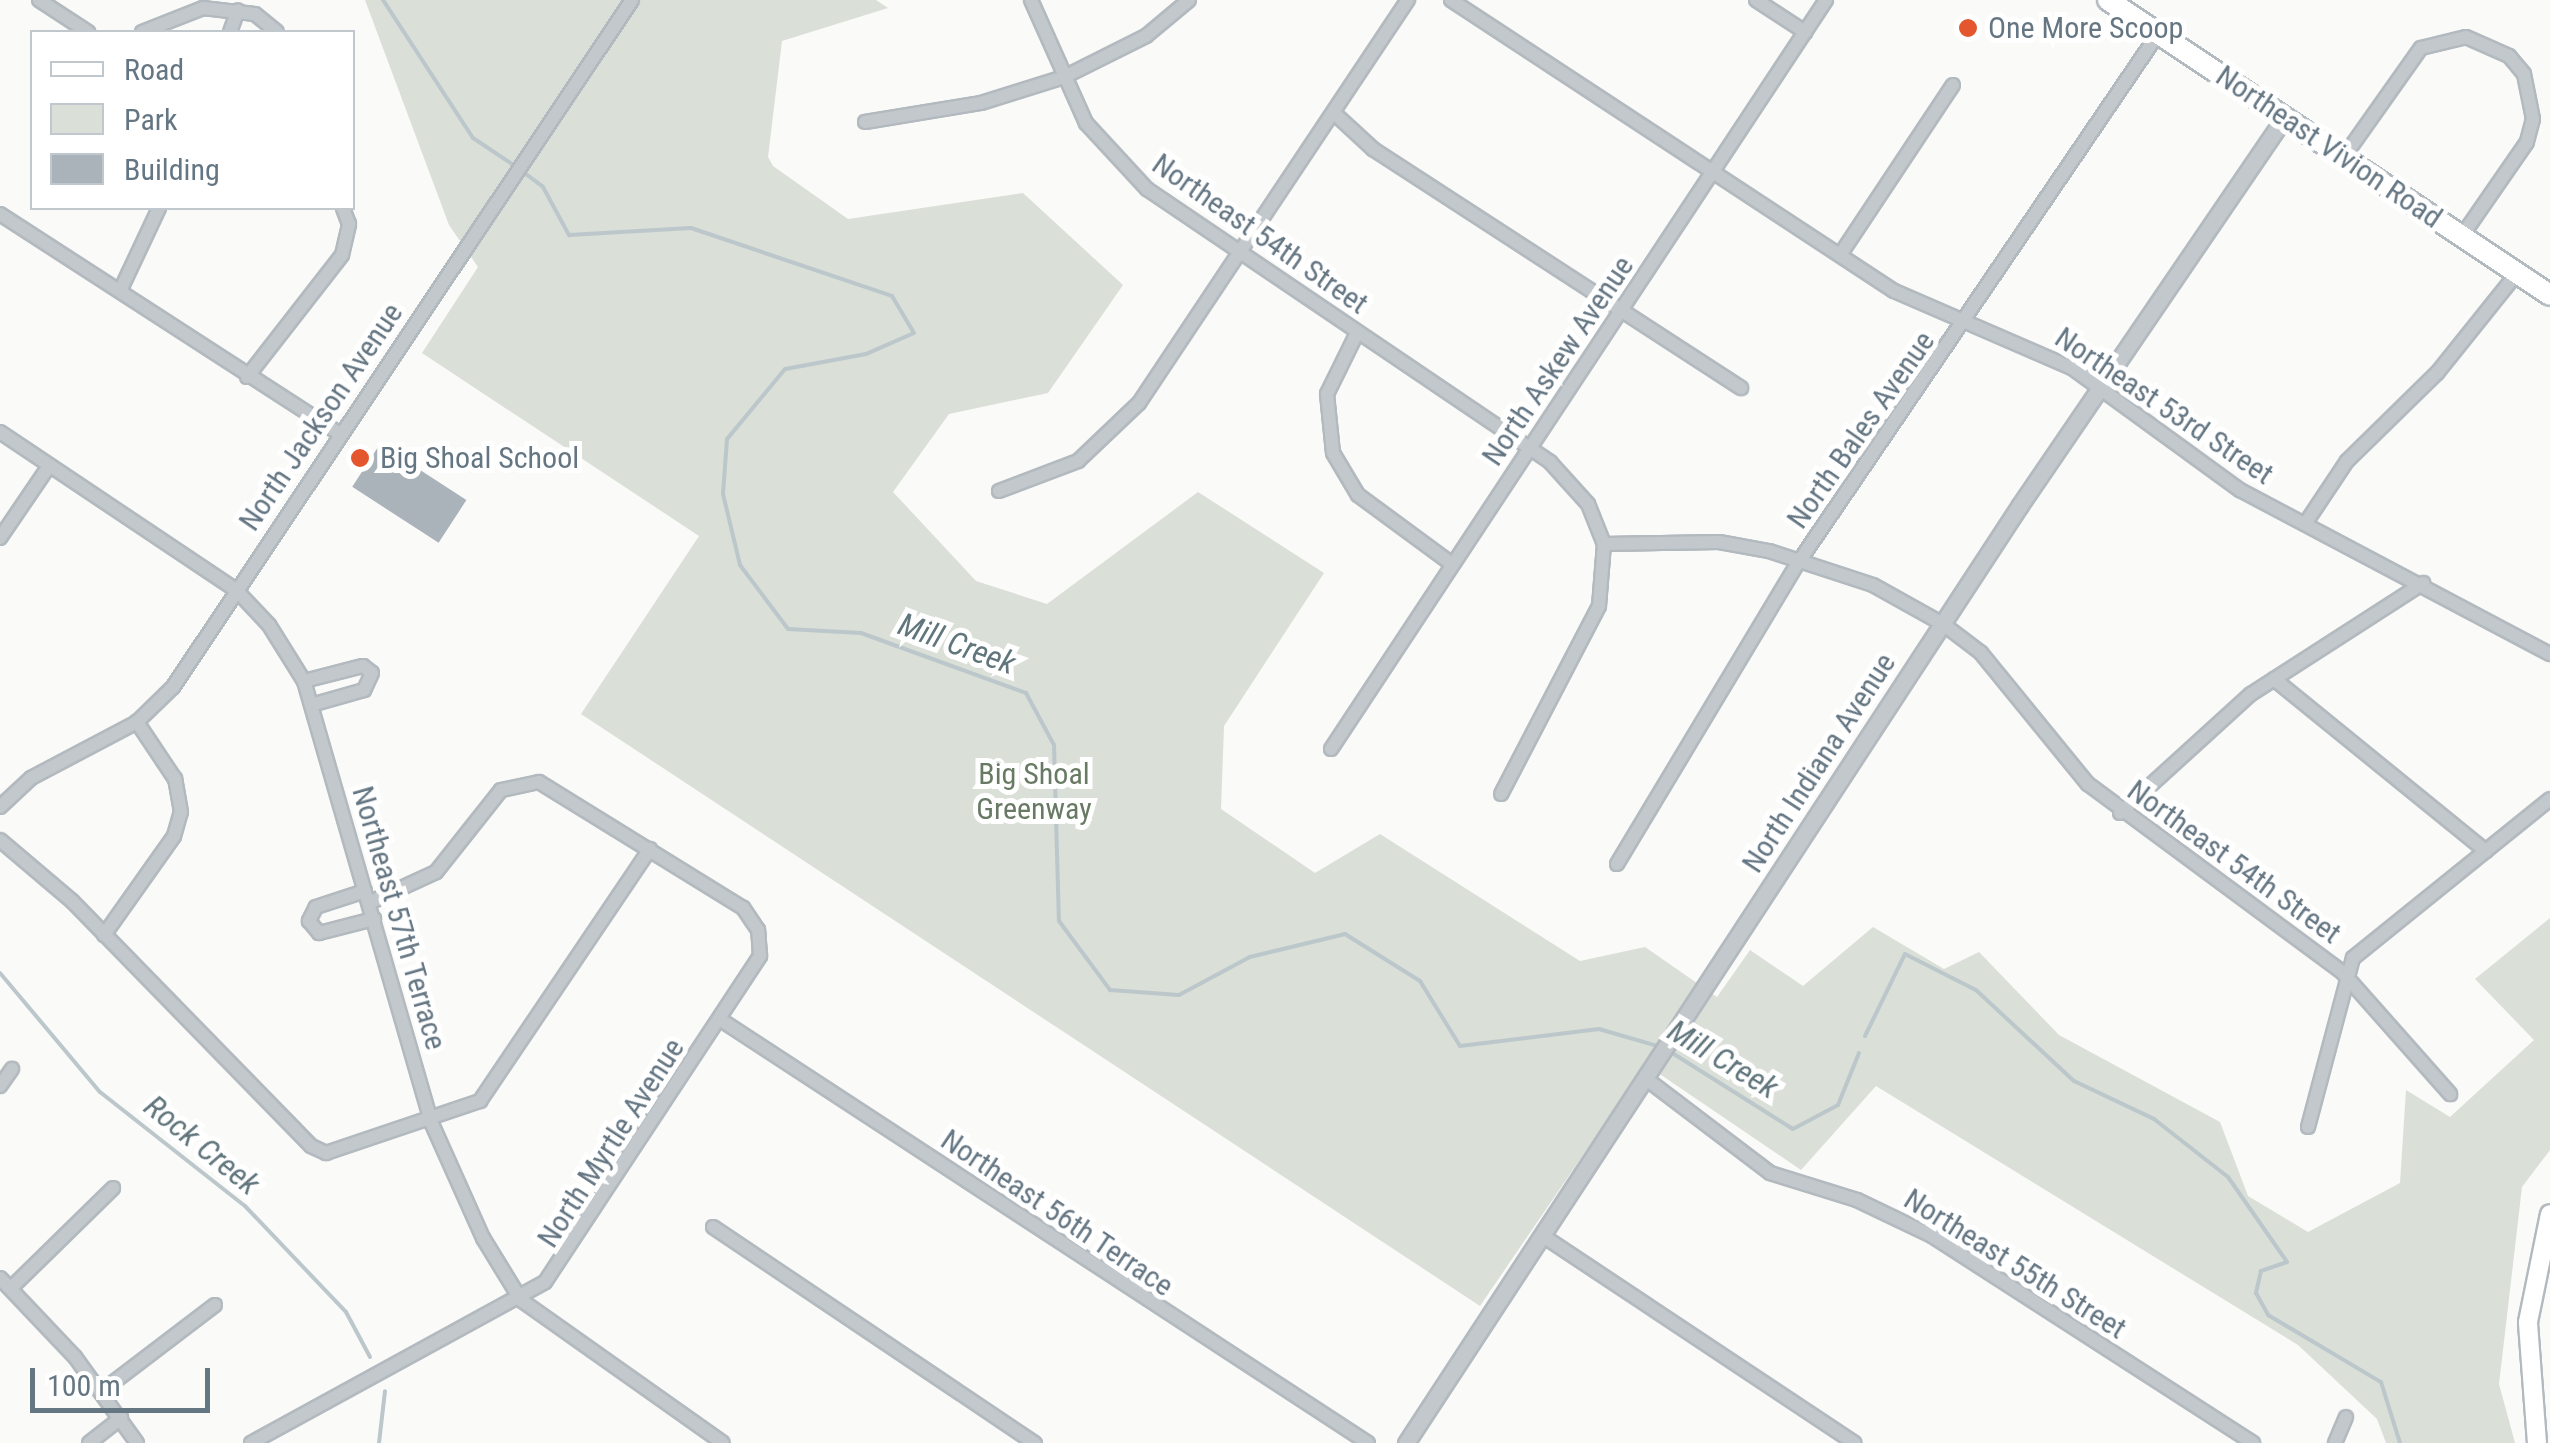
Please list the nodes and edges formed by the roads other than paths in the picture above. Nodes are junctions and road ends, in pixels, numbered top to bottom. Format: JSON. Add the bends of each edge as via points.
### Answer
{"nodes":[{"id":1,"x":39,"y":0,"type":"edge"},
{"id":2,"x":632,"y":0,"type":"edge"},
{"id":3,"x":1031,"y":0,"type":"edge"},
{"id":4,"x":1189,"y":0,"type":"edge"},
{"id":5,"x":1408,"y":0,"type":"edge"},
{"id":6,"x":1451,"y":0,"type":"edge"},
{"id":7,"x":1756,"y":0,"type":"edge"},
{"id":8,"x":1826,"y":0,"type":"edge"},
{"id":9,"x":2108,"y":0,"type":"edge"},
{"id":10,"x":238,"y":10,"type":"junction"},
{"id":11,"x":85,"y":30,"type":"edge"},
{"id":12,"x":146,"y":30,"type":"edge"},
{"id":13,"x":231,"y":30,"type":"edge"},
{"id":14,"x":276,"y":30,"type":"edge"},
{"id":15,"x":1805,"y":32,"type":"junction"},
{"id":16,"x":2158,"y":34,"type":"junction"},
{"id":17,"x":1064,"y":76,"type":"junction"},
{"id":18,"x":1953,"y":86,"type":"dead end"},
{"id":19,"x":1335,"y":114,"type":"junction"},
{"id":20,"x":2284,"y":118,"type":"junction"},
{"id":21,"x":865,"y":122,"type":"dead end"},
{"id":22,"x":2344,"y":158,"type":"junction"},
{"id":23,"x":1714,"y":172,"type":"junction"},
{"id":24,"x":158,"y":210,"type":"edge"},
{"id":25,"x":344,"y":210,"type":"edge"},
{"id":26,"x":0,"y":214,"type":"edge"},
{"id":27,"x":2462,"y":236,"type":"junction"},
{"id":28,"x":1840,"y":255,"type":"junction"},
{"id":29,"x":1241,"y":257,"type":"junction"},
{"id":30,"x":2516,"y":272,"type":"junction"},
{"id":31,"x":120,"y":291,"type":"junction"},
{"id":32,"x":2550,"y":295,"type":"edge"},
{"id":33,"x":1622,"y":309,"type":"junction"},
{"id":34,"x":1967,"y":321,"type":"junction"},
{"id":35,"x":1357,"y":333,"type":"junction"},
{"id":36,"x":248,"y":377,"type":"junction"},
{"id":37,"x":1741,"y":388,"type":"dead end"},
{"id":38,"x":2100,"y":389,"type":"junction"},
{"id":39,"x":0,"y":432,"type":"edge"},
{"id":40,"x":340,"y":434,"type":"junction"},
{"id":41,"x":1530,"y":448,"type":"junction"},
{"id":42,"x":49,"y":466,"type":"junction"},
{"id":43,"x":999,"y":490,"type":"dead end"},
{"id":44,"x":2305,"y":524,"type":"junction"},
{"id":45,"x":0,"y":538,"type":"edge"},
{"id":46,"x":1604,"y":544,"type":"junction"},
{"id":47,"x":1800,"y":560,"type":"junction"},
{"id":48,"x":1452,"y":564,"type":"junction"},
{"id":49,"x":2423,"y":583,"type":"junction"},
{"id":50,"x":236,"y":590,"type":"junction"},
{"id":51,"x":1943,"y":624,"type":"junction"},
{"id":52,"x":2550,"y":654,"type":"edge"},
{"id":53,"x":2274,"y":679,"type":"junction"},
{"id":54,"x":304,"y":681,"type":"junction"},
{"id":55,"x":311,"y":705,"type":"junction"},
{"id":56,"x":137,"y":722,"type":"junction"},
{"id":57,"x":1331,"y":749,"type":"dead end"},
{"id":58,"x":1501,"y":794,"type":"dead end"},
{"id":59,"x":2550,"y":799,"type":"edge"},
{"id":60,"x":0,"y":807,"type":"edge"},
{"id":61,"x":2120,"y":813,"type":"junction"},
{"id":62,"x":0,"y":840,"type":"edge"},
{"id":63,"x":650,"y":848,"type":"junction"},
{"id":64,"x":2486,"y":851,"type":"junction"},
{"id":65,"x":1616,"y":864,"type":"dead end"},
{"id":66,"x":367,"y":897,"type":"junction"},
{"id":67,"x":374,"y":919,"type":"junction"},
{"id":68,"x":104,"y":935,"type":"junction"},
{"id":69,"x":2343,"y":973,"type":"junction"},
{"id":70,"x":721,"y":1020,"type":"junction"},
{"id":71,"x":12,"y":1069,"type":"dead end"},
{"id":72,"x":1645,"y":1078,"type":"junction"},
{"id":73,"x":0,"y":1086,"type":"edge"},
{"id":74,"x":2450,"y":1094,"type":"dead end"},
{"id":75,"x":432,"y":1124,"type":"junction"},
{"id":76,"x":2308,"y":1127,"type":"dead end"},
{"id":77,"x":114,"y":1188,"type":"dead end"},
{"id":78,"x":2550,"y":1214,"type":"edge"},
{"id":79,"x":712,"y":1227,"type":"dead end"},
{"id":80,"x":1543,"y":1236,"type":"junction"},
{"id":81,"x":5,"y":1283,"type":"edge"},
{"id":82,"x":521,"y":1300,"type":"junction"},
{"id":83,"x":215,"y":1305,"type":"dead end"},
{"id":84,"x":102,"y":1391,"type":"junction"},
{"id":85,"x":2346,"y":1417,"type":"dead end"},
{"id":86,"x":120,"y":1418,"type":"junction"},
{"id":87,"x":89,"y":1443,"type":"edge"},
{"id":88,"x":137,"y":1443,"type":"edge"},
{"id":89,"x":251,"y":1443,"type":"edge"},
{"id":90,"x":723,"y":1443,"type":"edge"},
{"id":91,"x":1034,"y":1443,"type":"edge"},
{"id":92,"x":1368,"y":1443,"type":"edge"},
{"id":93,"x":1406,"y":1443,"type":"edge"},
{"id":94,"x":1854,"y":1443,"type":"edge"},
{"id":95,"x":2253,"y":1443,"type":"edge"},
{"id":96,"x":2335,"y":1443,"type":"edge"},
{"id":97,"x":2538,"y":1443,"type":"edge"}],
"edges":[{"from":1,"to":11,"type":"street"},
{"from":2,"to":40,"type":"street","name":"North Jackson Avenue"},
{"from":3,"to":17,"type":"street","name":"Northeast 54th Street"},
{"from":4,"to":17,"type":"street","via":[[1146,36]]},
{"from":5,"to":19,"type":"street"},
{"from":6,"to":23,"type":"street","name":"Northeast 53rd Street"},
{"from":7,"to":15,"type":"street"},
{"from":8,"to":15,"type":"street","name":"North Askew Avenue"},
{"from":9,"to":16,"type":"main road","name":"Northeast Vivion Road"},
{"from":10,"to":12,"type":"street","via":[[182,13]]},
{"from":10,"to":13,"type":"street"},
{"from":10,"to":14,"type":"street"},
{"from":15,"to":23,"type":"street","name":"North Askew Avenue"},
{"from":16,"to":20,"type":"main road","name":"Northeast Vivion Road"},
{"from":16,"to":34,"type":"street","name":"North Bales Avenue"},
{"from":17,"to":21,"type":"street","via":[[981,102]]},
{"from":17,"to":29,"type":"street","name":"Northeast 54th Street","via":[[1117,161]]},
{"from":18,"to":28,"type":"street"},
{"from":19,"to":29,"type":"street"},
{"from":19,"to":33,"type":"street","via":[[1373,148]]},
{"from":20,"to":22,"type":"main road","name":"Northeast Vivion Road"},
{"from":20,"to":38,"type":"street","name":"North Indiana Avenue"},
{"from":22,"to":27,"type":"main road","name":"Northeast Vivion Road"},
{"from":22,"to":27,"type":"street","via":[[2421,48],[2466,37],[2509,56],[2524,74],[2533,119],[2527,142]]},
{"from":23,"to":28,"type":"street","name":"Northeast 53rd Street"},
{"from":23,"to":33,"type":"street","name":"North Askew Avenue"},
{"from":24,"to":31,"type":"street"},
{"from":25,"to":36,"type":"street","via":[[349,224],[342,255]]},
{"from":26,"to":31,"type":"street"},
{"from":27,"to":30,"type":"main road","name":"Northeast Vivion Road"},
{"from":28,"to":34,"type":"street","name":"Northeast 53rd Street","via":[[1917,302]]},
{"from":29,"to":35,"type":"street","name":"Northeast 54th Street"},
{"from":29,"to":43,"type":"street","via":[[1168,366],[1110,435],[1060,472]]},
{"from":30,"to":32,"type":"main road","name":"Northeast Vivion Road"},
{"from":30,"to":44,"type":"street","via":[[2438,373],[2348,461]]},
{"from":31,"to":36,"type":"street"},
{"from":33,"to":37,"type":"street"},
{"from":33,"to":41,"type":"street","name":"North Askew Avenue"},
{"from":34,"to":38,"type":"street","name":"Northeast 53rd Street","via":[[2031,347]]},
{"from":34,"to":47,"type":"street","name":"North Bales Avenue"},
{"from":35,"to":41,"type":"street","name":"Northeast 54th Street"},
{"from":35,"to":48,"type":"street","via":[[1327,394],[1332,452],[1358,494]]},
{"from":36,"to":40,"type":"street"},
{"from":38,"to":44,"type":"street","name":"Northeast 53rd Street","via":[[2240,490]]},
{"from":38,"to":51,"type":"street","name":"North Indiana Avenue"},
{"from":39,"to":42,"type":"street","name":"Northeast 57th Terrace"},
{"from":40,"to":50,"type":"street","name":"North Jackson Avenue"},
{"from":41,"to":46,"type":"street","name":"Northeast 54th Street","via":[[1577,488]]},
{"from":41,"to":48,"type":"street","name":"North Askew Avenue"},
{"from":42,"to":45,"type":"street"},
{"from":42,"to":50,"type":"street","name":"Northeast 57th Terrace"},
{"from":44,"to":49,"type":"street","name":"Northeast 53rd Street"},
{"from":46,"to":47,"type":"street","name":"Northeast 54th Street","via":[[1719,542]]},
{"from":46,"to":58,"type":"street","via":[[1594,620]]},
{"from":47,"to":51,"type":"street","name":"Northeast 54th Street","via":[[1873,586]]},
{"from":47,"to":65,"type":"street","name":"North Bales Avenue"},
{"from":48,"to":57,"type":"street","name":"North Askew Avenue"},
{"from":49,"to":52,"type":"street","name":"Northeast 53rd Street"},
{"from":49,"to":53,"type":"street"},
{"from":50,"to":54,"type":"street","name":"Northeast 57th Terrace"},
{"from":50,"to":56,"type":"street","name":"North Jackson Avenue","via":[[172,688]]},
{"from":51,"to":61,"type":"street","name":"Northeast 54th Street","via":[[1981,653]]},
{"from":51,"to":72,"type":"street","name":"North Indiana Avenue"},
{"from":53,"to":61,"type":"street"},
{"from":53,"to":64,"type":"street"},
{"from":54,"to":55,"type":"street","name":"Northeast 57th Terrace"},
{"from":54,"to":55,"type":"street","via":[[363,666],[372,673],[364,690]]},
{"from":55,"to":66,"type":"street","name":"Northeast 57th Terrace"},
{"from":56,"to":60,"type":"street","name":"North Jackson Avenue","via":[[31,778]]},
{"from":56,"to":68,"type":"street","via":[[175,779],[181,812],[174,836]]},
{"from":59,"to":64,"type":"street"},
{"from":61,"to":69,"type":"street","name":"Northeast 54th Street","via":[[2258,903]]},
{"from":62,"to":68,"type":"street"},
{"from":63,"to":66,"type":"street","via":[[546,784],[513,784],[490,800],[436,872]]},
{"from":63,"to":70,"type":"street","name":"North Myrtle Avenue","via":[[743,908],[761,946],[754,973]]},
{"from":63,"to":75,"type":"street","via":[[486,1096]]},
{"from":64,"to":69,"type":"street"},
{"from":66,"to":67,"type":"street","name":"Northeast 57th Terrace"},
{"from":66,"to":67,"type":"street","via":[[316,907],[310,921],[320,932]]},
{"from":67,"to":75,"type":"street","name":"Northeast 57th Terrace"},
{"from":68,"to":75,"type":"street","via":[[206,1045],[322,1152]]},
{"from":69,"to":74,"type":"street","name":"Northeast 54th Street"},
{"from":69,"to":76,"type":"street"},
{"from":70,"to":82,"type":"street","name":"North Myrtle Avenue","via":[[568,1256]]},
{"from":70,"to":92,"type":"street","name":"Northeast 56th Terrace"},
{"from":71,"to":73,"type":"street"},
{"from":72,"to":80,"type":"street","name":"North Indiana Avenue"},
{"from":72,"to":95,"type":"street","name":"Northeast 55th Street","via":[[1770,1172],[1857,1200],[1932,1236]]},
{"from":75,"to":82,"type":"street","name":"Northeast 57th Terrace","via":[[477,1226]]},
{"from":77,"to":81,"type":"street"},
{"from":78,"to":97,"type":"main road","via":[[2528,1322]]},
{"from":79,"to":91,"type":"street"},
{"from":80,"to":93,"type":"street","name":"North Indiana Avenue"},
{"from":80,"to":94,"type":"street"},
{"from":81,"to":84,"type":"street"},
{"from":82,"to":89,"type":"street","name":"North Myrtle Avenue"},
{"from":82,"to":90,"type":"street","name":"Northeast 57th Terrace"},
{"from":83,"to":84,"type":"street"},
{"from":84,"to":86,"type":"street"},
{"from":85,"to":96,"type":"street"},
{"from":86,"to":87,"type":"street"},
{"from":86,"to":88,"type":"street"}]}
